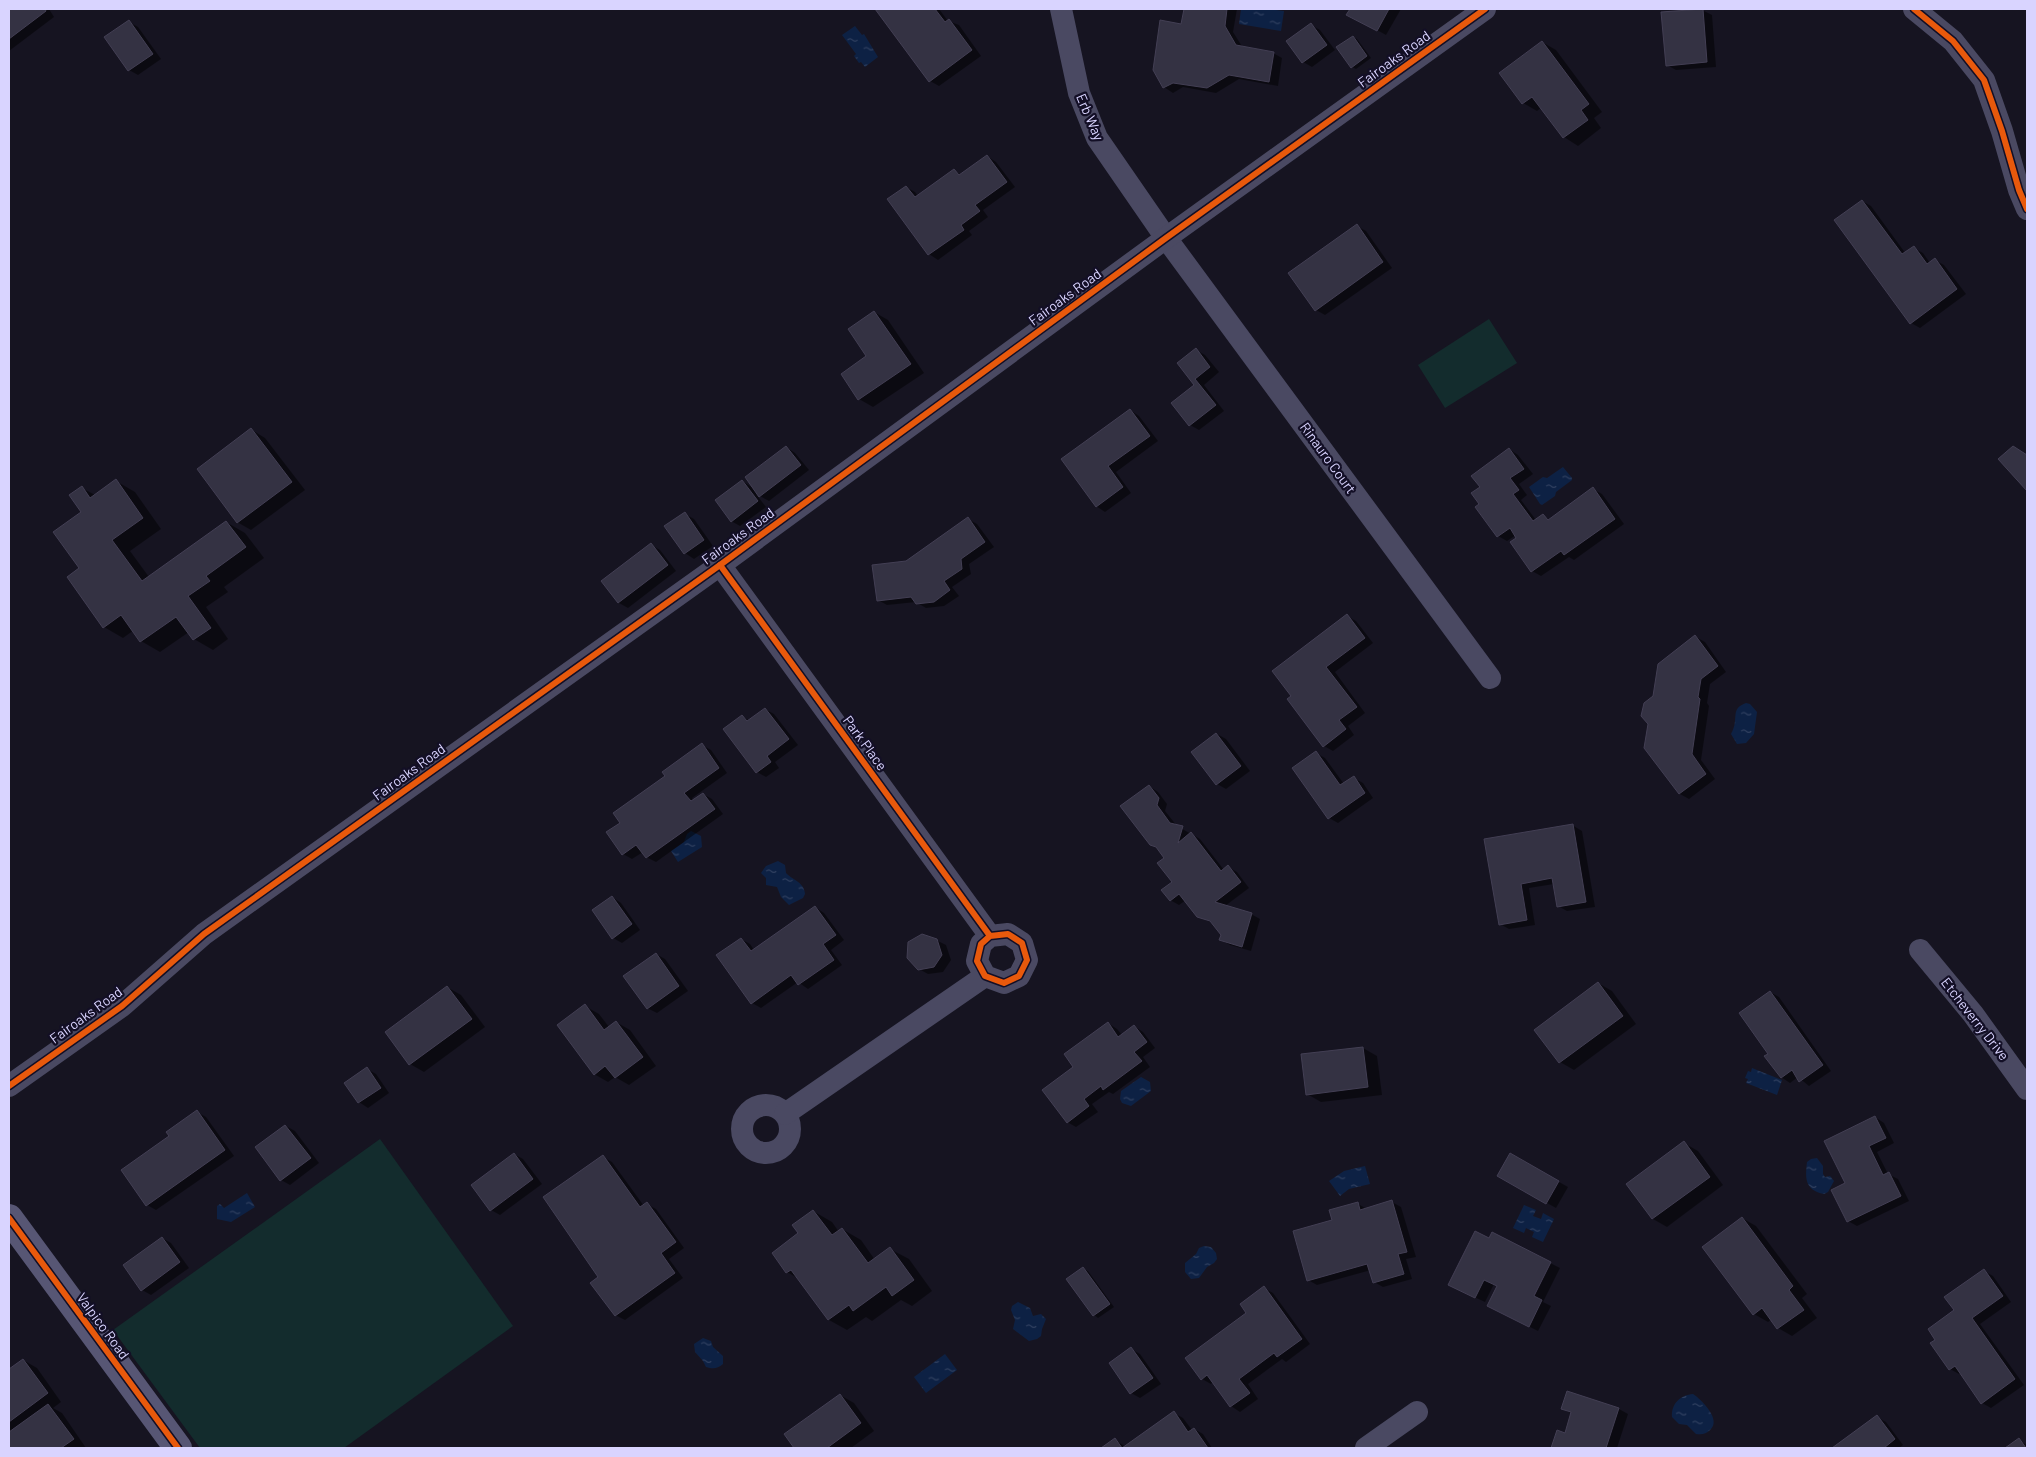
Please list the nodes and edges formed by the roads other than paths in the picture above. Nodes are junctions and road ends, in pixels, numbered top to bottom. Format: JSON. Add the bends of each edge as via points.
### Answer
{"nodes":[{"id":1,"x":1061,"y":9,"type":"edge"},
{"id":2,"x":1485,"y":9,"type":"edge"},
{"id":3,"x":1914,"y":9,"type":"edge"},
{"id":4,"x":2027,"y":209,"type":"edge"},
{"id":5,"x":1166,"y":238,"type":"junction"},
{"id":6,"x":720,"y":564,"type":"junction"},
{"id":7,"x":1490,"y":678,"type":"dead end"},
{"id":8,"x":990,"y":936,"type":"junction"},
{"id":9,"x":1920,"y":950,"type":"dead end"},
{"id":10,"x":985,"y":976,"type":"junction"},
{"id":11,"x":9,"y":1086,"type":"edge"},
{"id":12,"x":2027,"y":1089,"type":"edge"},
{"id":13,"x":785,"y":1114,"type":"dead end"},
{"id":14,"x":9,"y":1218,"type":"edge"},
{"id":15,"x":1417,"y":1412,"type":"dead end"},
{"id":16,"x":178,"y":1448,"type":"edge"},
{"id":17,"x":1366,"y":1448,"type":"edge"}],
"edges":[{"from":1,"to":5,"type":"street","name":"Erb Way","via":[[1078,93],[1097,138]]},
{"from":2,"to":5,"type":"street","name":"Fairoaks Road"},
{"from":3,"to":4,"type":"street","via":[[1953,41],[1984,80],[2018,190]]},
{"from":5,"to":6,"type":"street","name":"Fairoaks Road"},
{"from":5,"to":7,"type":"street","name":"Rinauro Court"},
{"from":6,"to":8,"type":"street","name":"Park Place"},
{"from":6,"to":11,"type":"street","name":"Fairoaks Road","via":[[204,934],[122,1006]]},
{"from":8,"to":10,"type":"street","via":[[981,944],[977,961]]},
{"from":8,"to":10,"type":"street","via":[[1008,934],[1022,943],[1027,960],[1019,976],[1004,983]]},
{"from":9,"to":12,"type":"street","name":"Etcheverry Drive","via":[[1973,1014]]},
{"from":10,"to":13,"type":"street"},
{"from":14,"to":16,"type":"street","name":"Valpico Road"},
{"from":15,"to":17,"type":"street"}]}
